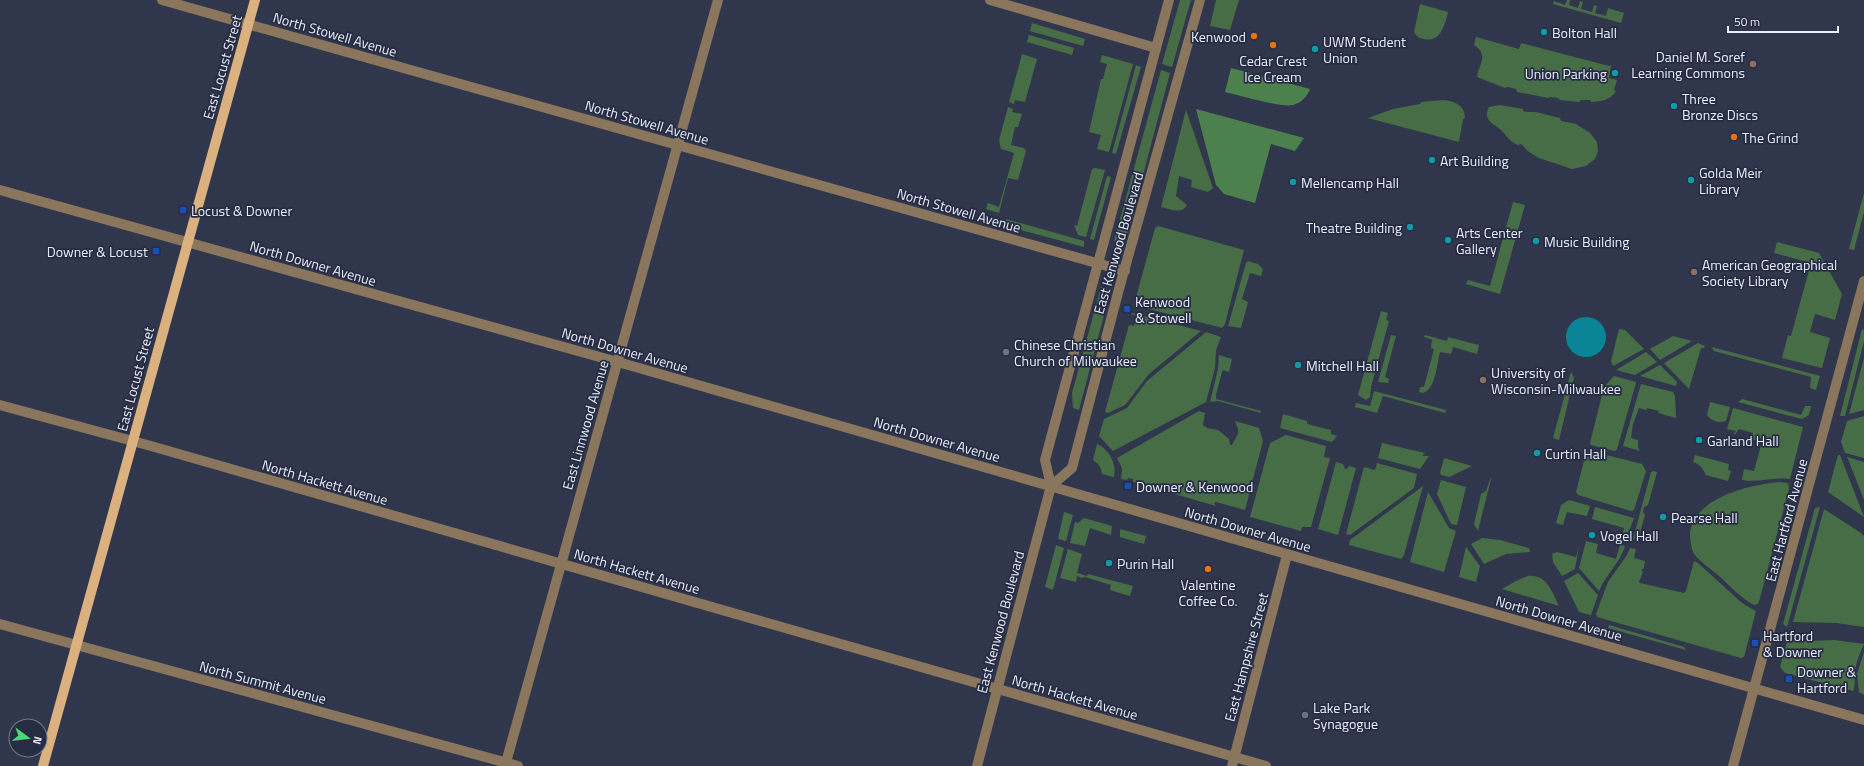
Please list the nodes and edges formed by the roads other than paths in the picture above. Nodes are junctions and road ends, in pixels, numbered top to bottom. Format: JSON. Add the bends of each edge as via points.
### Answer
{"nodes":[{"id":1,"x":162,"y":0,"type":"edge"},
{"id":2,"x":255,"y":0,"type":"edge"},
{"id":3,"x":718,"y":0,"type":"edge"},
{"id":4,"x":990,"y":0,"type":"edge"},
{"id":5,"x":1169,"y":0,"type":"edge"},
{"id":6,"x":1200,"y":0,"type":"edge"},
{"id":7,"x":248,"y":24,"type":"junction"},
{"id":8,"x":1156,"y":48,"type":"junction"},
{"id":9,"x":677,"y":145,"type":"junction"},
{"id":10,"x":0,"y":190,"type":"edge"},
{"id":11,"x":188,"y":243,"type":"junction"},
{"id":12,"x":1097,"y":264,"type":"junction"},
{"id":13,"x":1125,"y":271,"type":"junction"},
{"id":14,"x":1864,"y":281,"type":"edge"},
{"id":15,"x":617,"y":362,"type":"junction"},
{"id":16,"x":0,"y":405,"type":"edge"},
{"id":17,"x":133,"y":441,"type":"junction"},
{"id":18,"x":1051,"y":486,"type":"junction"},
{"id":19,"x":1287,"y":555,"type":"junction"},
{"id":20,"x":560,"y":564,"type":"junction"},
{"id":21,"x":0,"y":624,"type":"edge"},
{"id":22,"x":76,"y":645,"type":"junction"},
{"id":23,"x":1754,"y":689,"type":"junction"},
{"id":24,"x":997,"y":690,"type":"junction"},
{"id":25,"x":1864,"y":720,"type":"edge"},
{"id":26,"x":1233,"y":762,"type":"edge"},
{"id":27,"x":505,"y":764,"type":"edge"},
{"id":28,"x":43,"y":766,"type":"edge"},
{"id":29,"x":518,"y":766,"type":"edge"},
{"id":30,"x":977,"y":766,"type":"edge"},
{"id":31,"x":1266,"y":766,"type":"edge"},
{"id":32,"x":1733,"y":766,"type":"edge"}],
"edges":[{"from":1,"to":7,"type":"street","name":"North Stowell Avenue"},
{"from":2,"to":7,"type":"main road","name":"East Locust Street"},
{"from":3,"to":9,"type":"street","name":"East Linnwood Avenue"},
{"from":4,"to":8,"type":"street"},
{"from":5,"to":8,"type":"street","name":"East Kenwood Boulevard"},
{"from":6,"to":13,"type":"street","name":"East Kenwood Boulevard"},
{"from":7,"to":9,"type":"street","name":"North Stowell Avenue"},
{"from":7,"to":11,"type":"main road","name":"East Locust Street"},
{"from":8,"to":12,"type":"street","name":"East Kenwood Boulevard"},
{"from":9,"to":12,"type":"street","name":"North Stowell Avenue"},
{"from":9,"to":15,"type":"street","name":"East Linnwood Avenue"},
{"from":10,"to":11,"type":"street","name":"North Downer Avenue"},
{"from":11,"to":15,"type":"street","name":"North Downer Avenue"},
{"from":11,"to":17,"type":"main road","name":"East Locust Street"},
{"from":12,"to":13,"type":"street","name":"North Stowell Avenue"},
{"from":12,"to":18,"type":"street","name":"East Kenwood Boulevard","via":[[1045,460]]},
{"from":13,"to":18,"type":"street","name":"East Kenwood Boulevard","via":[[1072,468]]},
{"from":14,"to":23,"type":"street","name":"East Hartford Avenue"},
{"from":15,"to":18,"type":"street","name":"North Downer Avenue"},
{"from":15,"to":20,"type":"street","name":"East Linnwood Avenue"},
{"from":16,"to":17,"type":"street","name":"North Hackett Avenue"},
{"from":17,"to":20,"type":"street","name":"North Hackett Avenue"},
{"from":17,"to":22,"type":"main road","name":"East Locust Street"},
{"from":18,"to":19,"type":"street","name":"North Downer Avenue"},
{"from":18,"to":24,"type":"street","name":"East Kenwood Boulevard"},
{"from":19,"to":23,"type":"street","name":"North Downer Avenue"},
{"from":19,"to":26,"type":"street","name":"East Hampshire Street"},
{"from":20,"to":24,"type":"street","name":"North Hackett Avenue"},
{"from":20,"to":27,"type":"street","name":"East Linnwood Avenue"},
{"from":21,"to":22,"type":"street","name":"North Summit Avenue"},
{"from":22,"to":27,"type":"street","name":"North Summit Avenue"},
{"from":22,"to":28,"type":"main road","name":"East Locust Street"},
{"from":23,"to":25,"type":"street","name":"North Downer Avenue"},
{"from":23,"to":32,"type":"street","name":"East Hartford Avenue"},
{"from":24,"to":26,"type":"street","name":"North Hackett Avenue"},
{"from":24,"to":30,"type":"street","name":"East Kenwood Boulevard"},
{"from":26,"to":31,"type":"street","name":"North Hackett Avenue"},
{"from":27,"to":29,"type":"street","name":"North Summit Avenue"}]}
